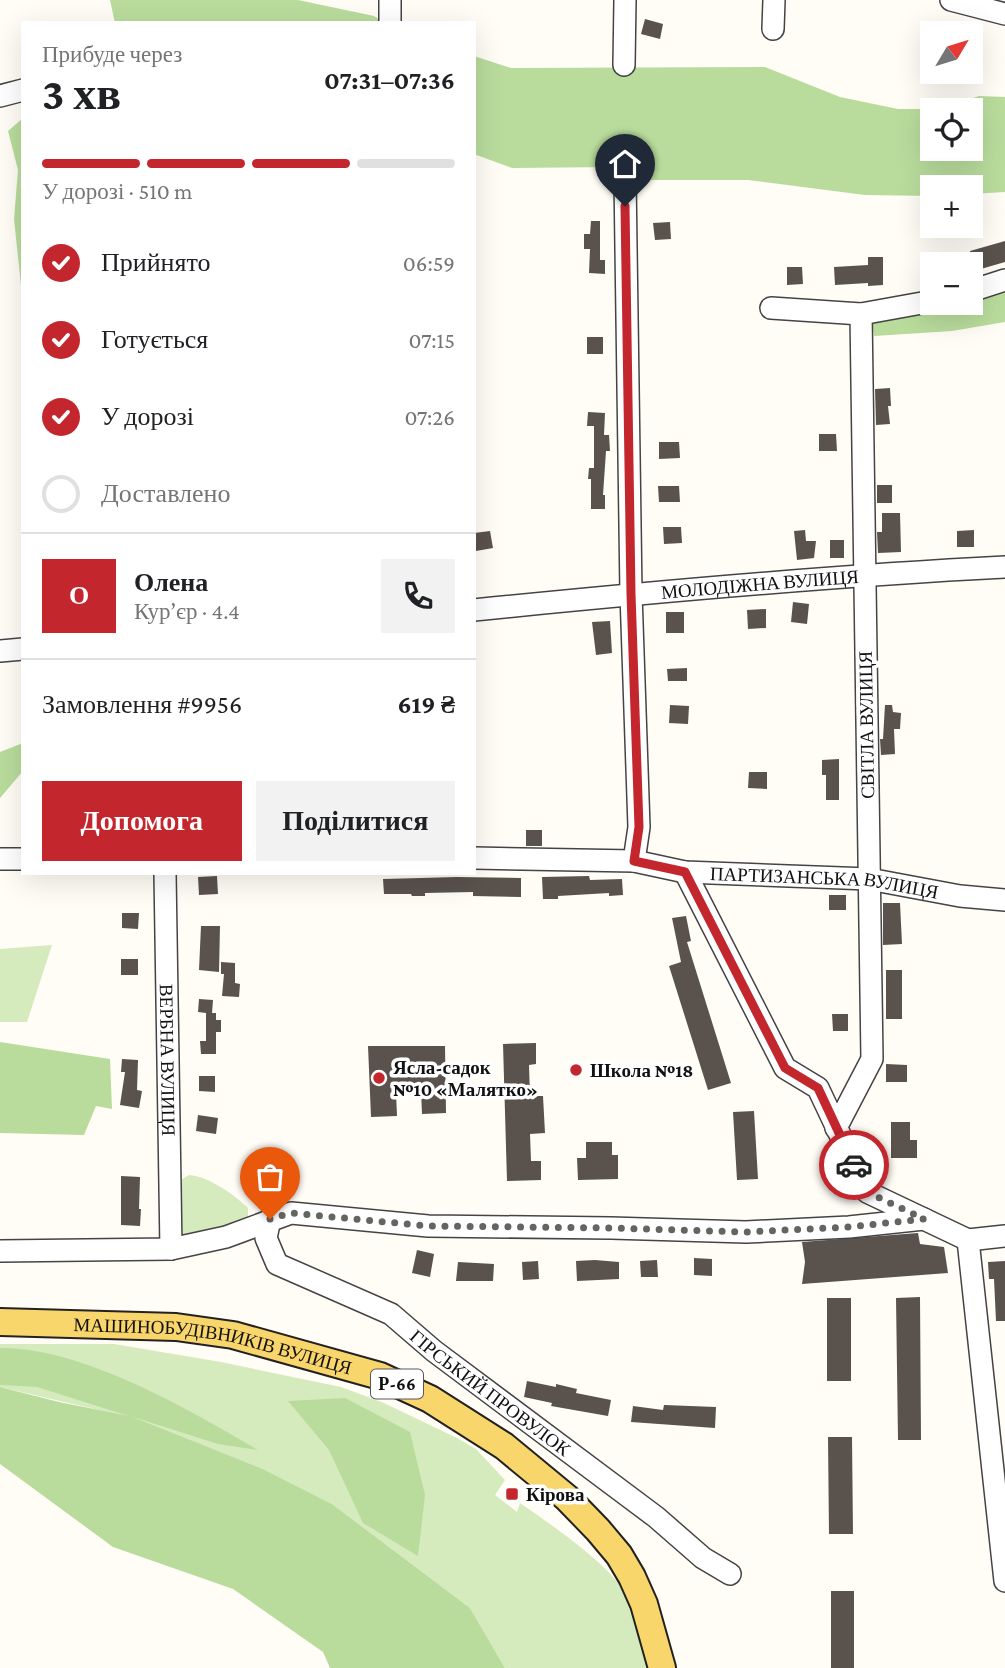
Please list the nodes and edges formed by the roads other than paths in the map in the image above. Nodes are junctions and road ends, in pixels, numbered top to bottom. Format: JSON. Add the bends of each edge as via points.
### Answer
{"nodes":[{"id":1,"x":390,"y":0,"type":"edge"},
{"id":2,"x":625,"y":0,"type":"edge"},
{"id":3,"x":774,"y":0,"type":"edge"},
{"id":4,"x":951,"y":0,"type":"edge"},
{"id":5,"x":1005,"y":14,"type":"edge"},
{"id":6,"x":390,"y":21,"type":"edge"},
{"id":7,"x":773,"y":29,"type":"dead end"},
{"id":8,"x":624,"y":65,"type":"dead end"},
{"id":9,"x":21,"y":91,"type":"edge"},
{"id":10,"x":0,"y":96,"type":"edge"},
{"id":11,"x":625,"y":178,"type":"dead end"},
{"id":12,"x":1005,"y":280,"type":"edge"},
{"id":13,"x":983,"y":287,"type":"edge"},
{"id":14,"x":920,"y":303,"type":"edge"},
{"id":15,"x":771,"y":308,"type":"dead end"},
{"id":16,"x":861,"y":314,"type":"junction"},
{"id":17,"x":1005,"y":567,"type":"edge"},
{"id":18,"x":863,"y":574,"type":"junction"},
{"id":19,"x":631,"y":594,"type":"junction"},
{"id":20,"x":476,"y":610,"type":"edge"},
{"id":21,"x":21,"y":649,"type":"edge"},
{"id":22,"x":0,"y":651,"type":"edge"},
{"id":23,"x":476,"y":858,"type":"edge"},
{"id":24,"x":0,"y":859,"type":"edge"},
{"id":25,"x":21,"y":859,"type":"edge"},
{"id":26,"x":634,"y":861,"type":"junction"},
{"id":27,"x":685,"y":872,"type":"junction"},
{"id":28,"x":165,"y":875,"type":"edge"},
{"id":29,"x":869,"y":879,"type":"junction"},
{"id":30,"x":1005,"y":900,"type":"edge"},
{"id":31,"x":836,"y":1128,"type":"junction"},
{"id":32,"x":270,"y":1219,"type":"junction"},
{"id":33,"x":924,"y":1219,"type":"junction"},
{"id":34,"x":1005,"y":1236,"type":"edge"},
{"id":35,"x":968,"y":1240,"type":"junction"},
{"id":36,"x":171,"y":1249,"type":"junction"},
{"id":37,"x":0,"y":1251,"type":"edge"},
{"id":38,"x":0,"y":1322,"type":"edge"},
{"id":39,"x":730,"y":1573,"type":"dead end"},
{"id":40,"x":1005,"y":1581,"type":"edge"},
{"id":41,"x":662,"y":1668,"type":"edge"}],
"edges":[{"from":1,"to":6,"type":"street"},
{"from":2,"to":8,"type":"street"},
{"from":3,"to":7,"type":"street"},
{"from":4,"to":5,"type":"street"},
{"from":9,"to":10,"type":"street"},
{"from":11,"to":19,"type":"street"},
{"from":12,"to":13,"type":"street"},
{"from":14,"to":16,"type":"street"},
{"from":15,"to":16,"type":"street"},
{"from":16,"to":18,"type":"street","name":"СВІТЛА ВУЛИЦЯ"},
{"from":17,"to":18,"type":"street","name":"МОЛОДІЖНА ВУЛИЦЯ"},
{"from":18,"to":19,"type":"street","name":"МОЛОДІЖНА ВУЛИЦЯ"},
{"from":18,"to":29,"type":"street","name":"СВІТЛА ВУЛИЦЯ"},
{"from":19,"to":20,"type":"street","name":"МОЛОДІЖНА ВУЛИЦЯ"},
{"from":19,"to":26,"type":"street","via":[[639,827]]},
{"from":21,"to":22,"type":"street"},
{"from":23,"to":26,"type":"street","name":"ПАРТИЗАНСЬКА ВУЛИЦЯ"},
{"from":24,"to":25,"type":"street"},
{"from":26,"to":27,"type":"street","name":"ПАРТИЗАНСЬКА ВУЛИЦЯ"},
{"from":27,"to":29,"type":"street","name":"ПАРТИЗАНСЬКА ВУЛИЦЯ"},
{"from":27,"to":31,"type":"street","via":[[785,1068],[818,1088]]},
{"from":28,"to":36,"type":"street","name":"ВЕРБНА ВУЛИЦЯ"},
{"from":29,"to":30,"type":"street","name":"ПАРТИЗАНСЬКА ВУЛИЦЯ"},
{"from":29,"to":31,"type":"street","name":"СВІТЛА ВУЛИЦЯ","via":[[872,1059]]},
{"from":31,"to":33,"type":"street","via":[[867,1192]]},
{"from":32,"to":33,"type":"street","via":[[291,1213],[428,1226],[746,1232]]},
{"from":32,"to":36,"type":"street","via":[[226,1237]]},
{"from":32,"to":39,"type":"street","name":"ГІРСЬКИЙ ПРОВУЛОК","via":[[266,1238],[277,1264],[391,1314],[703,1558]]},
{"from":33,"to":35,"type":"street"},
{"from":34,"to":35,"type":"street"},
{"from":35,"to":40,"type":"street"},
{"from":36,"to":37,"type":"street"},
{"from":38,"to":41,"type":"main road","name":"МАШИНОБУДІВНИКІВ ВУЛИЦЯ","number":"Р-66","via":[[176,1327],[233,1335],[380,1376],[430,1399],[504,1446],[598,1530],[632,1577]]}]}
